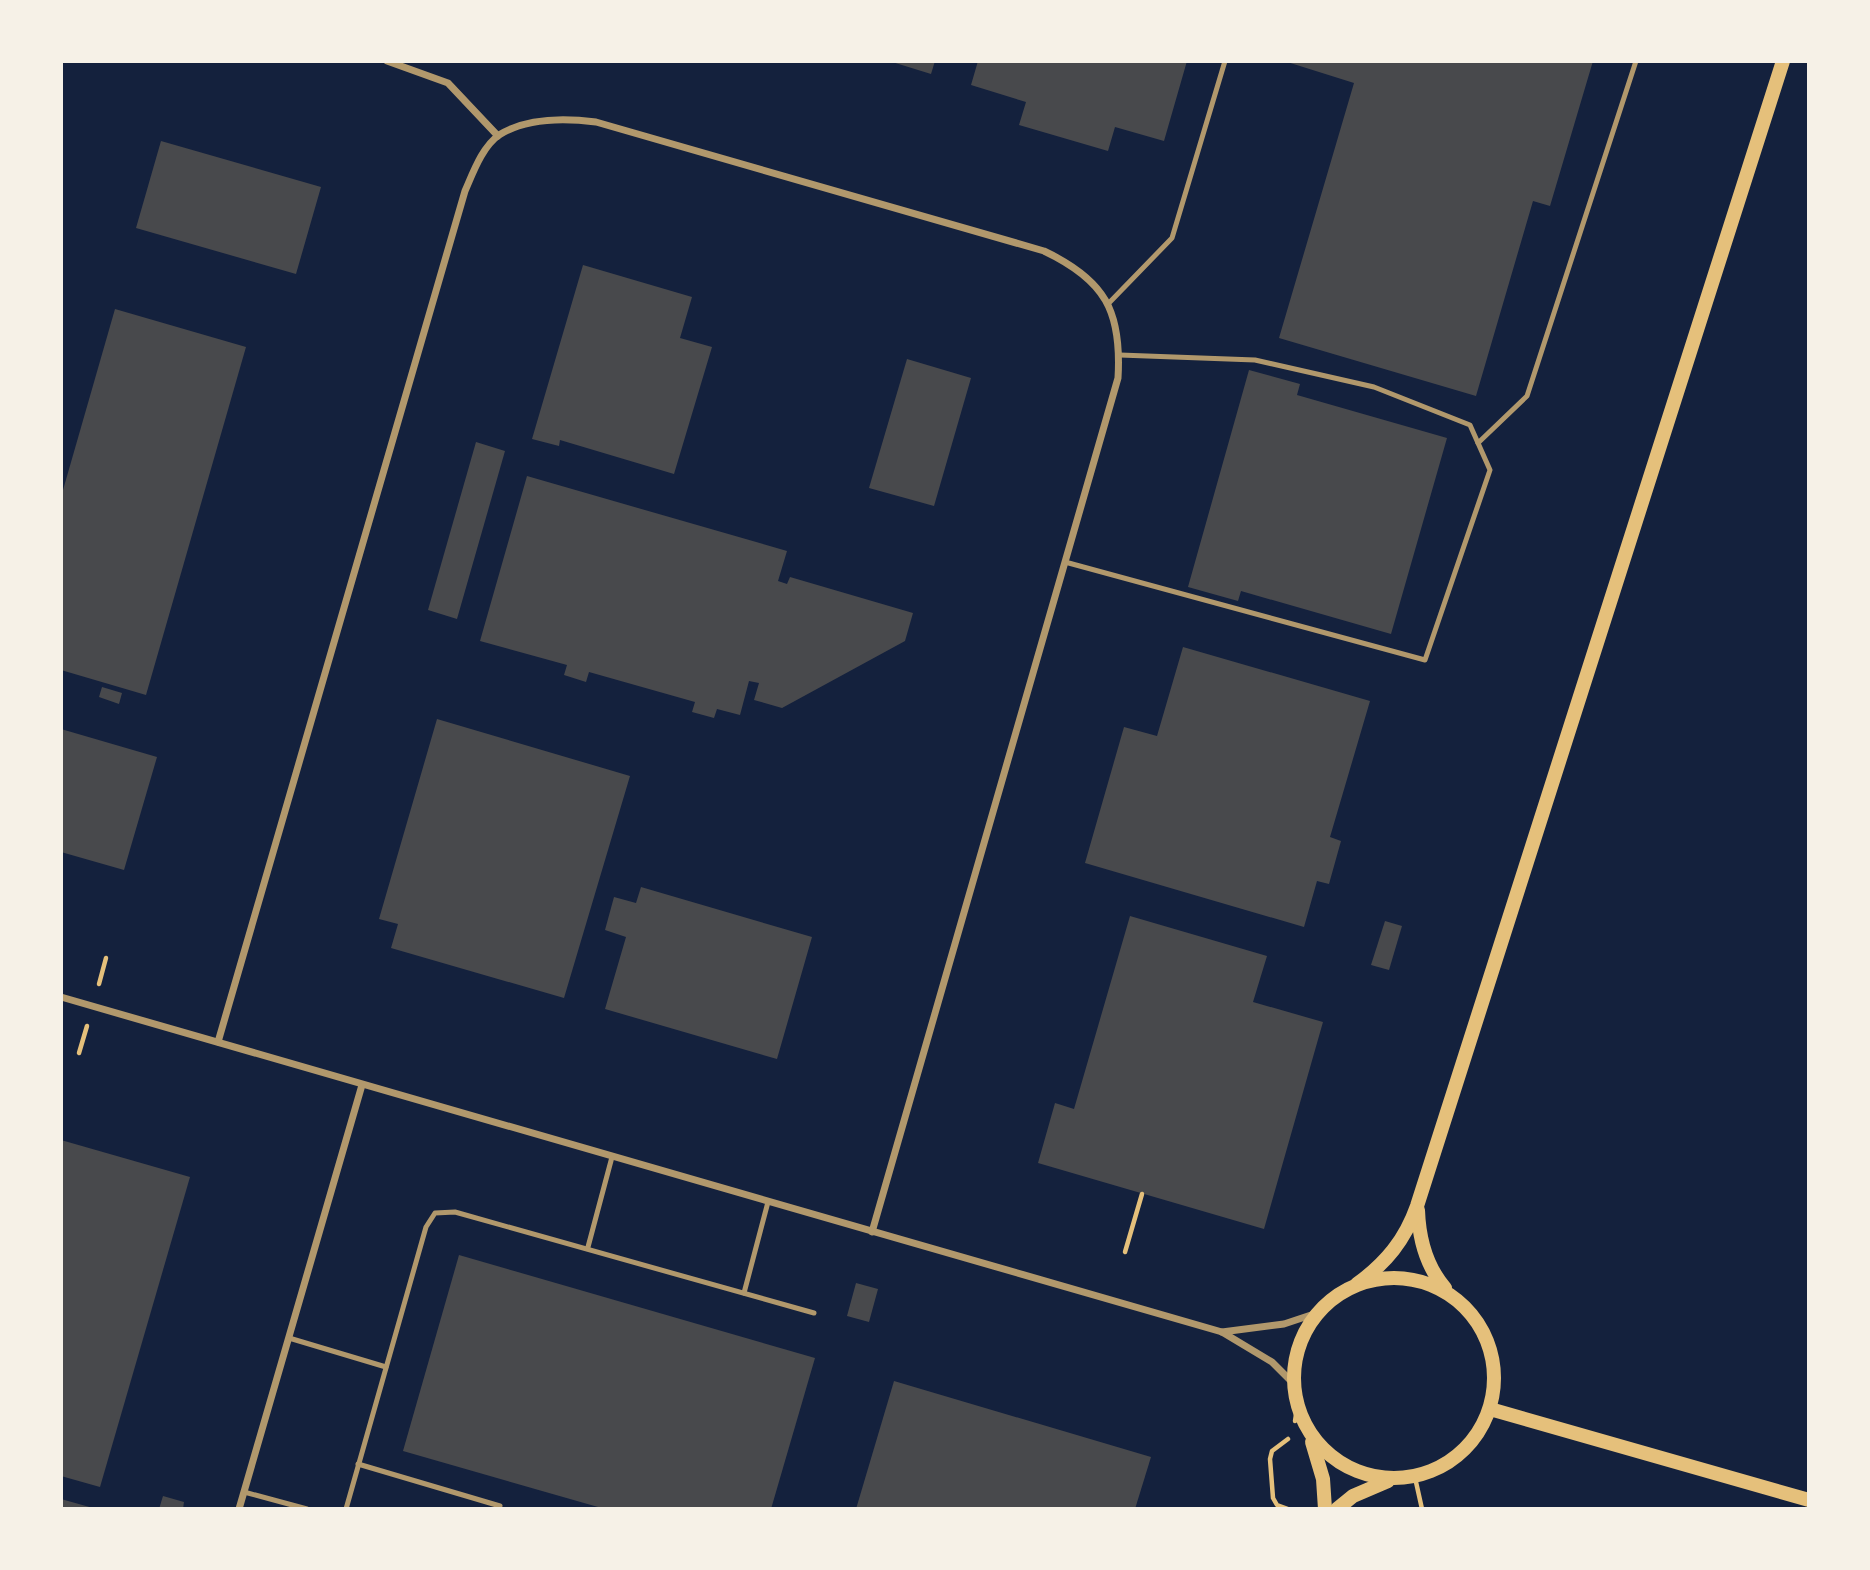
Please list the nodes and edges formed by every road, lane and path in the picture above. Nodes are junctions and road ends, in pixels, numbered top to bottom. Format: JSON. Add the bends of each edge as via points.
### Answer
{"nodes":[{"id":1,"x":387,"y":61,"type":"edge"},
{"id":2,"x":1225,"y":61,"type":"edge"},
{"id":3,"x":1636,"y":61,"type":"edge"},
{"id":4,"x":1783,"y":61,"type":"edge"},
{"id":5,"x":498,"y":136,"type":"junction"},
{"id":6,"x":1108,"y":304,"type":"junction"},
{"id":7,"x":1120,"y":355,"type":"junction"},
{"id":8,"x":1478,"y":443,"type":"junction"},
{"id":9,"x":1065,"y":562,"type":"junction"},
{"id":10,"x":61,"y":996,"type":"edge"},
{"id":11,"x":218,"y":1042,"type":"junction"},
{"id":12,"x":362,"y":1085,"type":"junction"},
{"id":13,"x":611,"y":1157,"type":"junction"},
{"id":14,"x":1142,"y":1194,"type":"dead end"},
{"id":15,"x":768,"y":1202,"type":"junction"},
{"id":16,"x":1418,"y":1206,"type":"junction"},
{"id":17,"x":872,"y":1232,"type":"junction"},
{"id":18,"x":588,"y":1247,"type":"junction"},
{"id":19,"x":1125,"y":1252,"type":"dead end"},
{"id":20,"x":1357,"y":1284,"type":"junction"},
{"id":21,"x":744,"y":1293,"type":"junction"},
{"id":22,"x":1453,"y":1297,"type":"junction"},
{"id":23,"x":814,"y":1313,"type":"dead end"},
{"id":24,"x":1317,"y":1313,"type":"junction"},
{"id":25,"x":1222,"y":1332,"type":"junction"},
{"id":26,"x":289,"y":1338,"type":"junction"},
{"id":27,"x":386,"y":1367,"type":"junction"},
{"id":28,"x":1293,"y":1383,"type":"junction"},
{"id":29,"x":1297,"y":1408,"type":"junction"},
{"id":30,"x":1490,"y":1409,"type":"junction"},
{"id":31,"x":1308,"y":1431,"type":"junction"},
{"id":32,"x":358,"y":1464,"type":"junction"},
{"id":33,"x":1414,"y":1477,"type":"junction"},
{"id":34,"x":1393,"y":1479,"type":"junction"},
{"id":35,"x":244,"y":1492,"type":"junction"},
{"id":36,"x":1809,"y":1500,"type":"edge"},
{"id":37,"x":500,"y":1506,"type":"dead end"},
{"id":38,"x":239,"y":1509,"type":"edge"},
{"id":39,"x":307,"y":1509,"type":"edge"},
{"id":40,"x":346,"y":1509,"type":"edge"},
{"id":41,"x":1288,"y":1509,"type":"edge"},
{"id":42,"x":1325,"y":1509,"type":"edge"},
{"id":43,"x":1337,"y":1509,"type":"edge"},
{"id":44,"x":1422,"y":1509,"type":"edge"}],
"edges":[{"from":1,"to":5,"type":"street","via":[[448,83]]},
{"from":2,"to":6,"type":"lane","via":[[1172,238]]},
{"from":3,"to":8,"type":"lane","via":[[1527,396]]},
{"from":4,"to":16,"type":"main road"},
{"from":5,"to":6,"type":"street","via":[[533,122],[596,122],[1044,251],[1075,265]]},
{"from":5,"to":11,"type":"street","via":[[477,162],[465,191]]},
{"from":6,"to":7,"type":"street"},
{"from":7,"to":8,"type":"lane","via":[[1255,360],[1374,387],[1470,425]]},
{"from":7,"to":9,"type":"street","via":[[1118,378]]},
{"from":8,"to":9,"type":"lane","via":[[1490,470],[1425,660]]},
{"from":9,"to":17,"type":"street"},
{"from":10,"to":11,"type":"street"},
{"from":11,"to":12,"type":"street"},
{"from":12,"to":13,"type":"street"},
{"from":12,"to":26,"type":"street"},
{"from":13,"to":15,"type":"street"},
{"from":13,"to":18,"type":"lane"},
{"from":14,"to":19,"type":"path"},
{"from":15,"to":17,"type":"street"},
{"from":15,"to":21,"type":"lane"},
{"from":16,"to":20,"type":"main road","via":[[1401,1242]]},
{"from":16,"to":22,"type":"main road","via":[[1426,1258]]},
{"from":17,"to":25,"type":"street"},
{"from":18,"to":21,"type":"lane"},
{"from":18,"to":27,"type":"lane","via":[[455,1212],[435,1213],[426,1227]]},
{"from":20,"to":22,"type":"main road","via":[[1407,1278]]},
{"from":20,"to":24,"type":"main road"},
{"from":21,"to":23,"type":"lane"},
{"from":22,"to":30,"type":"main road","via":[[1478,1325],[1493,1360]]},
{"from":24,"to":25,"type":"street","via":[[1284,1324]]},
{"from":24,"to":28,"type":"main road","via":[[1294,1358]]},
{"from":25,"to":28,"type":"street","via":[[1272,1362]]},
{"from":26,"to":27,"type":"lane"},
{"from":26,"to":35,"type":"street"},
{"from":27,"to":32,"type":"lane"},
{"from":28,"to":29,"type":"main road"},
{"from":29,"to":31,"type":"main road"},
{"from":29,"to":41,"type":"path","via":[[1293,1432],[1272,1451],[1270,1459],[1273,1499]]},
{"from":30,"to":33,"type":"main road","via":[[1469,1446],[1434,1471]]},
{"from":30,"to":36,"type":"main road"},
{"from":31,"to":34,"type":"main road","via":[[1344,1466],[1368,1476]]},
{"from":31,"to":42,"type":"main road","via":[[1323,1479]]},
{"from":32,"to":37,"type":"lane"},
{"from":32,"to":40,"type":"lane"},
{"from":33,"to":34,"type":"main road"},
{"from":33,"to":44,"type":"path"},
{"from":34,"to":43,"type":"main road","via":[[1372,1486]]},
{"from":35,"to":38,"type":"street"},
{"from":35,"to":39,"type":"lane"}]}
